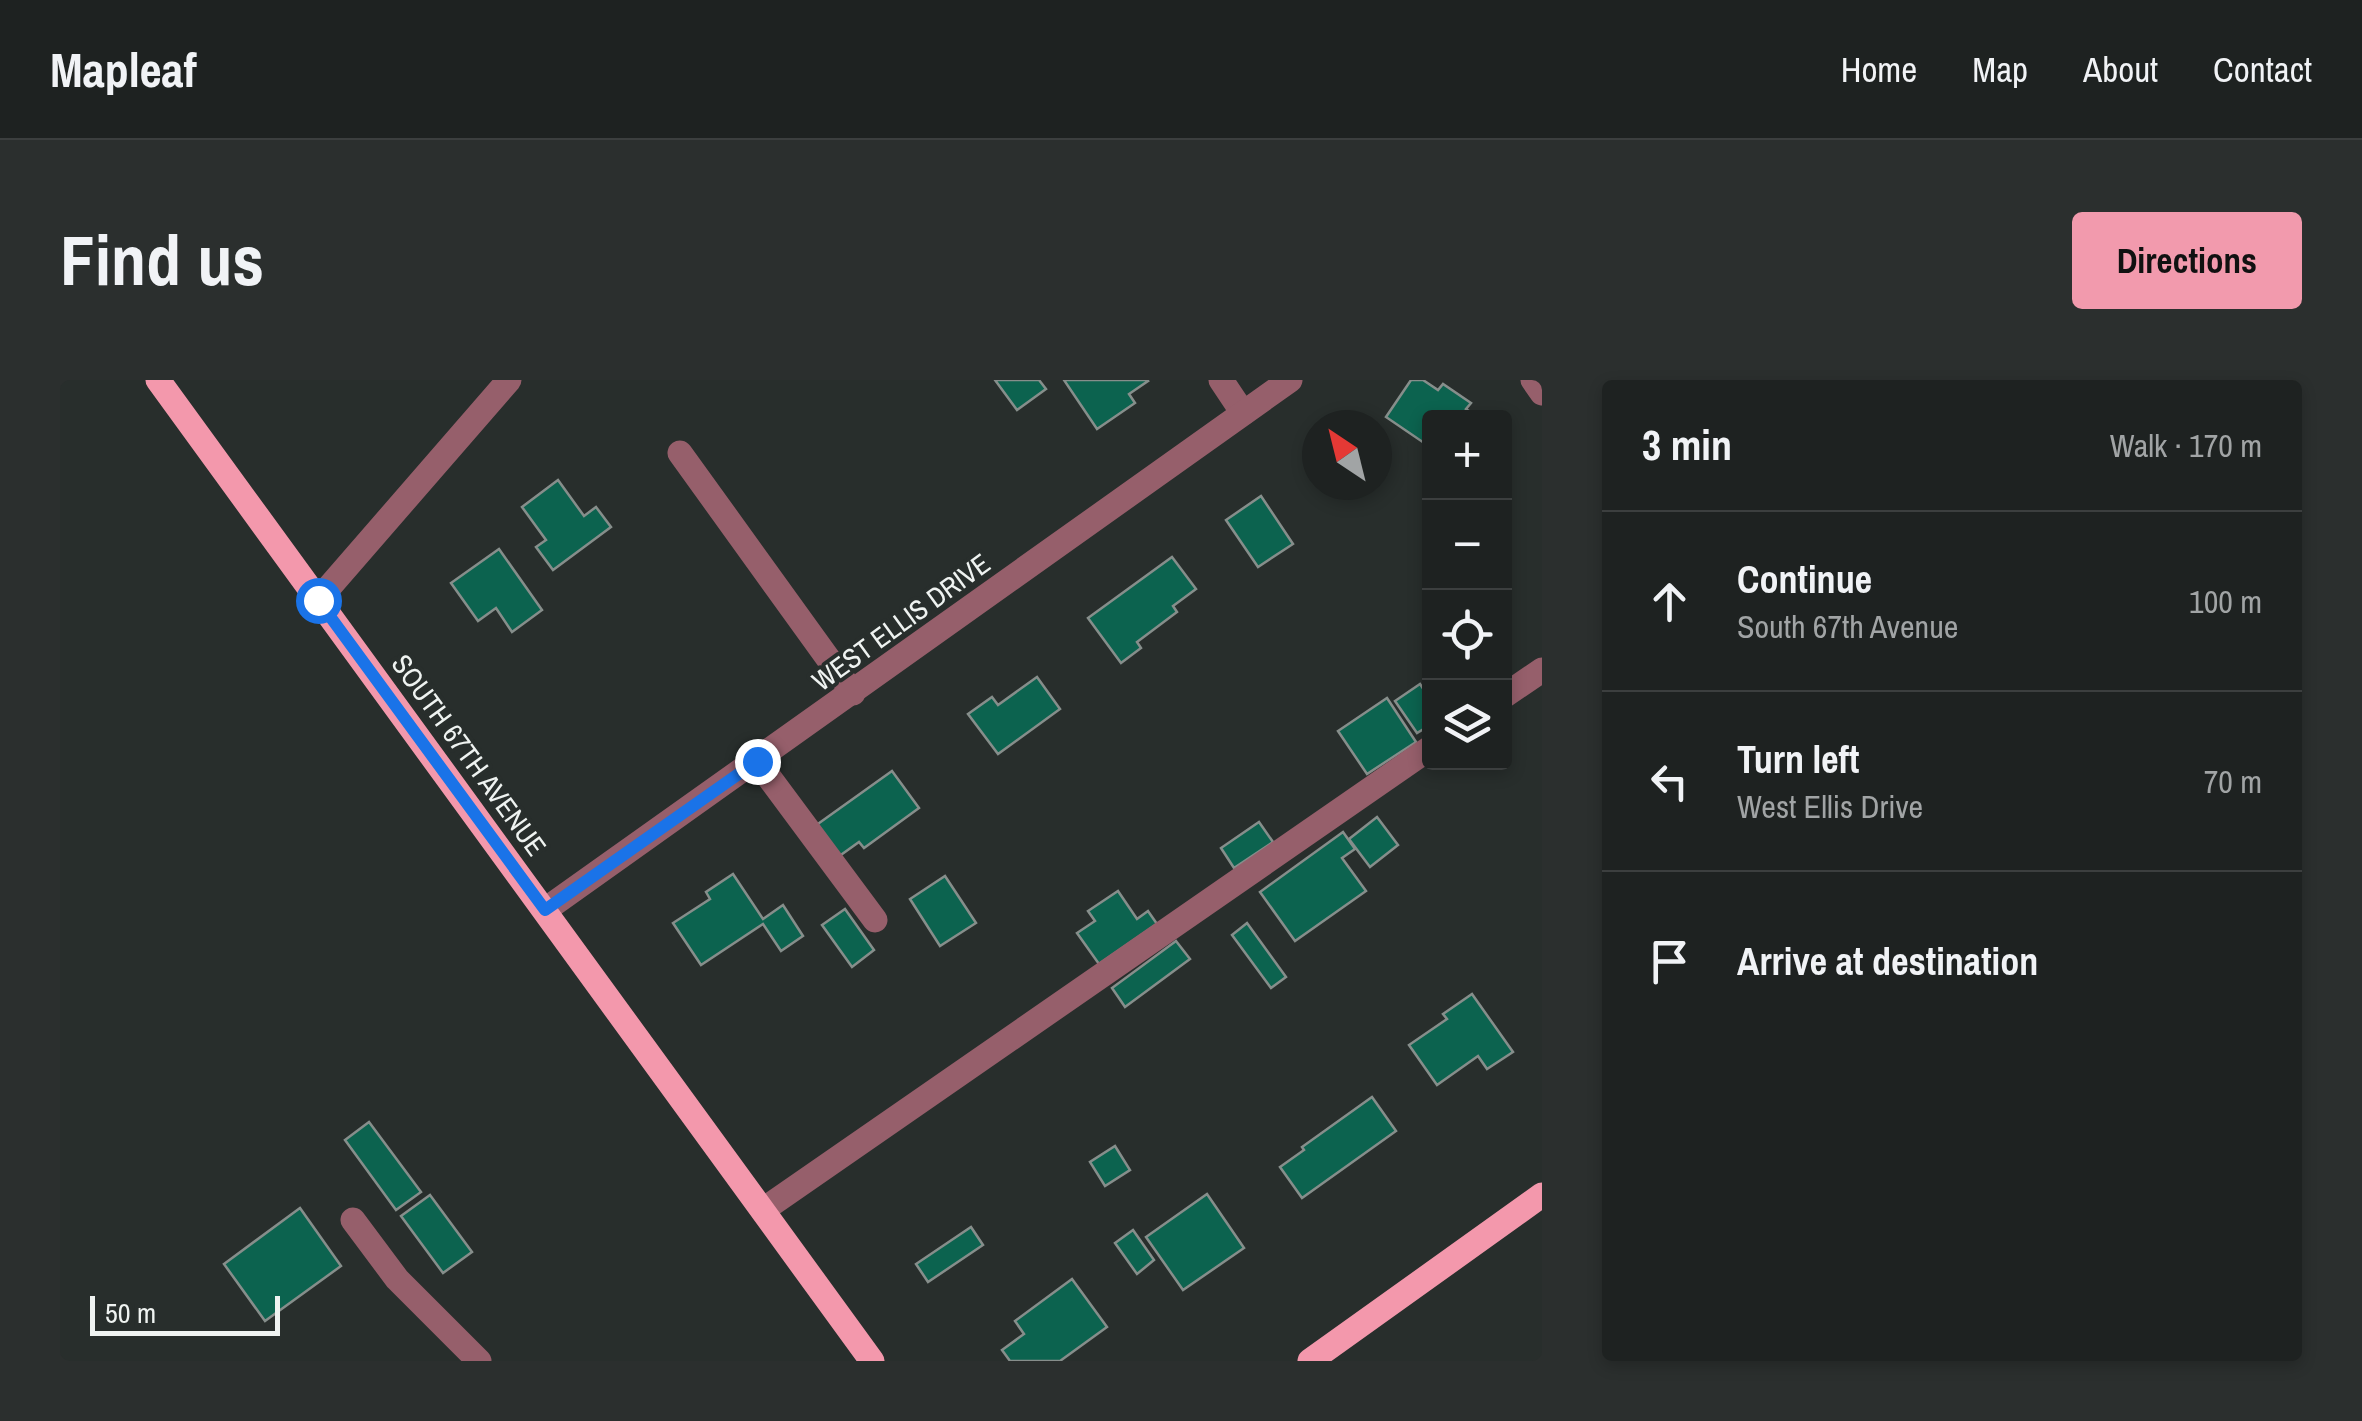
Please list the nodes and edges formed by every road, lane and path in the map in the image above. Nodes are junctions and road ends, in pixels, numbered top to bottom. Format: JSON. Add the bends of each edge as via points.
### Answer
{"nodes":[{"id":1,"x":158,"y":380,"type":"edge"},
{"id":2,"x":509,"y":380,"type":"edge"},
{"id":3,"x":1221,"y":380,"type":"edge"},
{"id":4,"x":1290,"y":380,"type":"edge"},
{"id":5,"x":1533,"y":380,"type":"edge"},
{"id":6,"x":1542,"y":393,"type":"edge"},
{"id":7,"x":1244,"y":413,"type":"junction"},
{"id":8,"x":680,"y":452,"type":"dead end"},
{"id":9,"x":318,"y":600,"type":"junction"},
{"id":10,"x":1542,"y":670,"type":"edge"},
{"id":11,"x":1512,"y":691,"type":"edge"},
{"id":12,"x":853,"y":693,"type":"junction"},
{"id":13,"x":1422,"y":754,"type":"edge"},
{"id":14,"x":757,"y":761,"type":"junction"},
{"id":15,"x":545,"y":910,"type":"junction"},
{"id":16,"x":874,"y":920,"type":"dead end"},
{"id":17,"x":1542,"y":1195,"type":"edge"},
{"id":18,"x":763,"y":1210,"type":"junction"},
{"id":19,"x":353,"y":1220,"type":"dead end"},
{"id":20,"x":478,"y":1361,"type":"edge"},
{"id":21,"x":872,"y":1361,"type":"edge"},
{"id":22,"x":1310,"y":1361,"type":"edge"}],
"edges":[{"from":1,"to":9,"type":"main road","name":"SOUTH 67TH AVENUE"},
{"from":2,"to":9,"type":"street"},
{"from":3,"to":7,"type":"street"},
{"from":4,"to":7,"type":"street","name":"WEST ELLIS DRIVE"},
{"from":5,"to":6,"type":"street"},
{"from":7,"to":12,"type":"street","name":"WEST ELLIS DRIVE"},
{"from":8,"to":12,"type":"street"},
{"from":9,"to":15,"type":"main road","name":"SOUTH 67TH AVENUE"},
{"from":10,"to":11,"type":"street"},
{"from":12,"to":14,"type":"street","name":"WEST ELLIS DRIVE"},
{"from":13,"to":18,"type":"street"},
{"from":14,"to":15,"type":"street","name":"WEST ELLIS DRIVE"},
{"from":14,"to":16,"type":"street"},
{"from":15,"to":18,"type":"main road","name":"SOUTH 67TH AVENUE"},
{"from":17,"to":22,"type":"main road"},
{"from":18,"to":21,"type":"main road","name":"SOUTH 67TH AVENUE"},
{"from":19,"to":20,"type":"street","via":[[397,1279]]}]}
